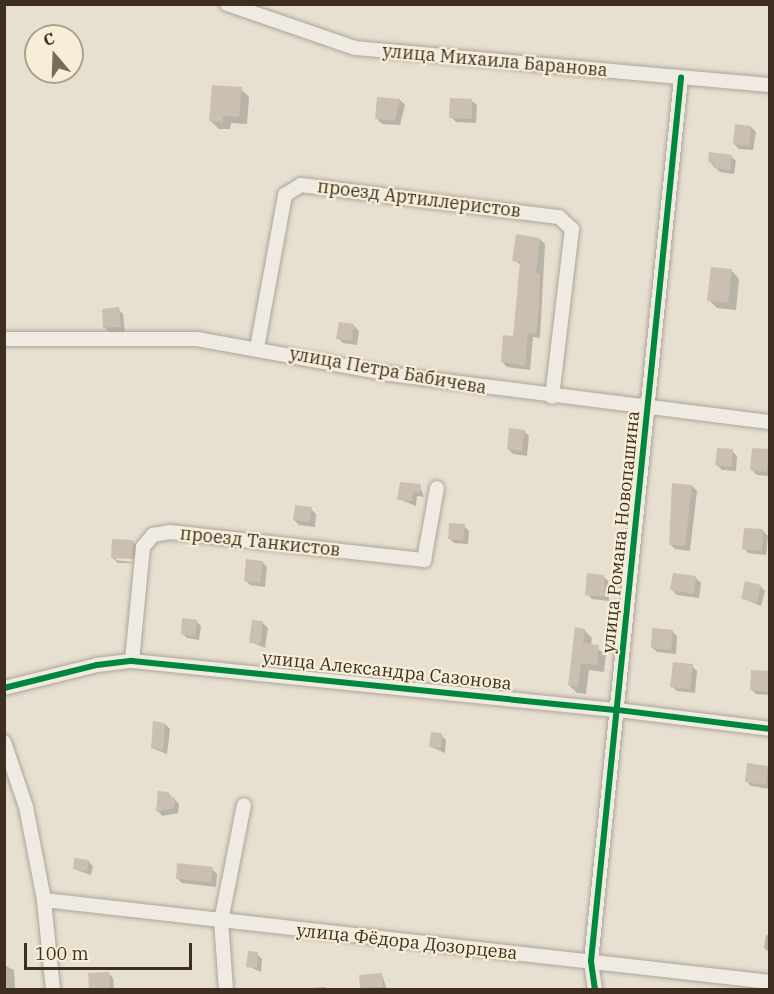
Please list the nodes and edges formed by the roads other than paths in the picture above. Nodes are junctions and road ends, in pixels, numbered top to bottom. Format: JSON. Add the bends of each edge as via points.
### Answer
{"nodes":[{"id":1,"x":227,"y":4,"type":"edge"},
{"id":2,"x":681,"y":78,"type":"junction"},
{"id":3,"x":770,"y":85,"type":"edge"},
{"id":4,"x":4,"y":339,"type":"edge"},
{"id":5,"x":257,"y":348,"type":"junction"},
{"id":6,"x":552,"y":396,"type":"junction"},
{"id":7,"x":648,"y":410,"type":"junction"},
{"id":8,"x":770,"y":422,"type":"edge"},
{"id":9,"x":436,"y":488,"type":"dead end"},
{"id":10,"x":132,"y":661,"type":"junction"},
{"id":11,"x":4,"y":688,"type":"edge"},
{"id":12,"x":618,"y":710,"type":"junction"},
{"id":13,"x":770,"y":729,"type":"edge"},
{"id":14,"x":4,"y":742,"type":"edge"},
{"id":15,"x":244,"y":805,"type":"dead end"},
{"id":16,"x":44,"y":900,"type":"junction"},
{"id":17,"x":221,"y":921,"type":"junction"},
{"id":18,"x":591,"y":961,"type":"junction"},
{"id":19,"x":770,"y":982,"type":"edge"},
{"id":20,"x":53,"y":990,"type":"edge"},
{"id":21,"x":226,"y":990,"type":"edge"},
{"id":22,"x":595,"y":990,"type":"edge"}],
"edges":[{"from":1,"to":2,"type":"street","name":"улица Михаила Баранова","via":[[355,48]]},
{"from":2,"to":3,"type":"street","name":"улица Михаила Баранова"},
{"from":2,"to":7,"type":"street","name":"улица Романа Новопашина"},
{"from":4,"to":5,"type":"street","name":"улица Петра Бабичева","via":[[197,339]]},
{"from":5,"to":6,"type":"street","name":"улица Петра Бабичева","via":[[389,374]]},
{"from":5,"to":6,"type":"street","name":"проезд Артиллеристов","via":[[285,195],[301,185],[560,217],[572,229]]},
{"from":6,"to":7,"type":"street","name":"улица Петра Бабичева"},
{"from":7,"to":8,"type":"street","name":"улица Петра Бабичева"},
{"from":7,"to":12,"type":"street","name":"улица Романа Новопашина"},
{"from":9,"to":10,"type":"street","name":"проезд Танкистов","via":[[424,560],[170,532],[153,535],[143,547]]},
{"from":10,"to":11,"type":"street","name":"улица Александра Сазонова","via":[[97,665]]},
{"from":10,"to":12,"type":"street","name":"улица Александра Сазонова"},
{"from":12,"to":13,"type":"street","name":"улица Александра Сазонова"},
{"from":12,"to":18,"type":"street","name":"улица Романа Новопашина"},
{"from":14,"to":16,"type":"street","via":[[26,807]]},
{"from":15,"to":17,"type":"street"},
{"from":16,"to":17,"type":"street","name":"улица Фёдора Дозорцева"},
{"from":16,"to":20,"type":"street"},
{"from":17,"to":18,"type":"street","name":"улица Фёдора Дозорцева"},
{"from":17,"to":21,"type":"street"},
{"from":18,"to":19,"type":"street","name":"улица Фёдора Дозорцева"},
{"from":18,"to":22,"type":"street","name":"улица Романа Новопашина"}]}
